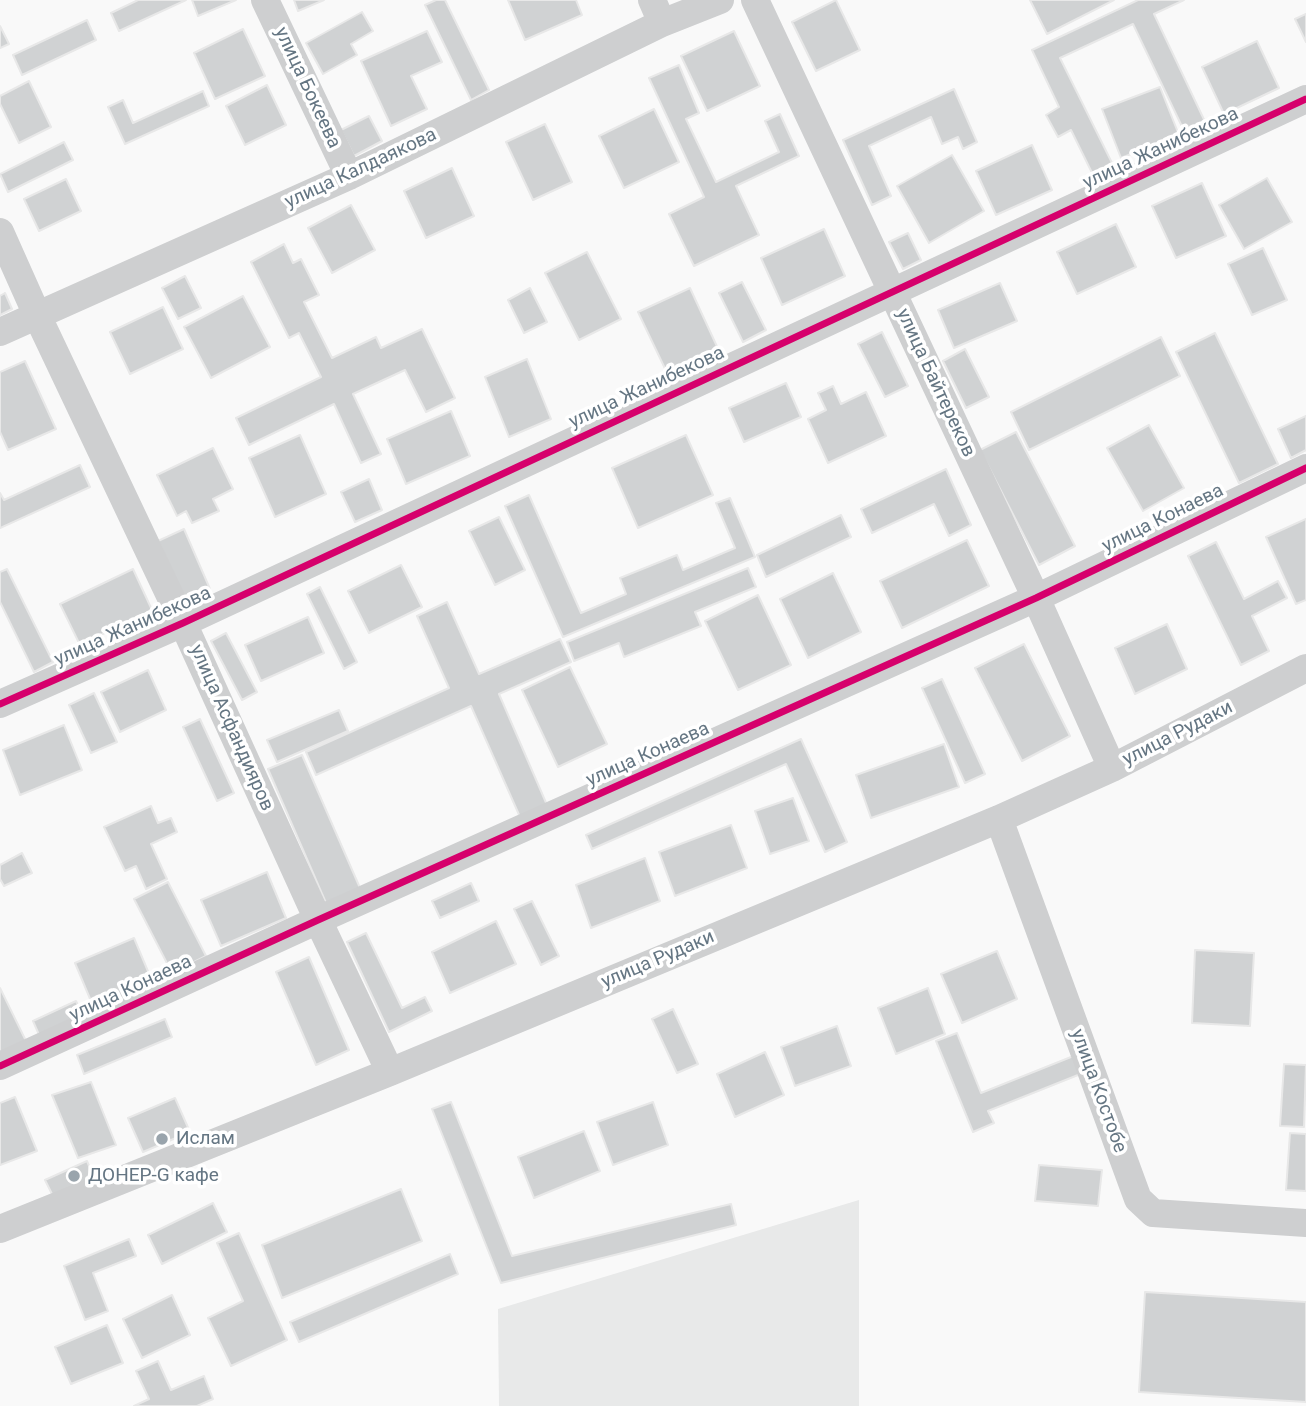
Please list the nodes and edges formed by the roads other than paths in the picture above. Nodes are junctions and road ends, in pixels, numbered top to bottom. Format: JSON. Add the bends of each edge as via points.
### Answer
{"nodes":[{"id":1,"x":265,"y":0,"type":"edge"},
{"id":2,"x":720,"y":0,"type":"edge"},
{"id":3,"x":754,"y":0,"type":"edge"},
{"id":4,"x":657,"y":12,"type":"edge"},
{"id":5,"x":1306,"y":99,"type":"edge"},
{"id":6,"x":349,"y":176,"type":"junction"},
{"id":7,"x":0,"y":232,"type":"edge"},
{"id":8,"x":892,"y":291,"type":"junction"},
{"id":9,"x":37,"y":315,"type":"junction"},
{"id":10,"x":0,"y":332,"type":"edge"},
{"id":11,"x":1306,"y":468,"type":"edge"},
{"id":12,"x":1036,"y":598,"type":"junction"},
{"id":13,"x":183,"y":623,"type":"junction"},
{"id":14,"x":1306,"y":668,"type":"edge"},
{"id":15,"x":0,"y":704,"type":"edge"},
{"id":16,"x":1112,"y":768,"type":"junction"},
{"id":17,"x":999,"y":819,"type":"junction"},
{"id":18,"x":318,"y":920,"type":"junction"},
{"id":19,"x":0,"y":1066,"type":"edge"},
{"id":20,"x":390,"y":1072,"type":"junction"},
{"id":21,"x":1306,"y":1223,"type":"edge"},
{"id":22,"x":0,"y":1229,"type":"edge"}],
"edges":[{"from":1,"to":6,"type":"street","name":"улица Бокеева"},
{"from":2,"to":4,"type":"street","name":"улица Калдаякова"},
{"from":3,"to":8,"type":"street","name":"улица Байтереков"},
{"from":4,"to":6,"type":"street","name":"улица Калдаякова"},
{"from":5,"to":8,"type":"street","name":"улица Жанибекова"},
{"from":6,"to":9,"type":"street","name":"улица Калдаякова"},
{"from":7,"to":9,"type":"street","name":"улица Асфандияров"},
{"from":8,"to":12,"type":"street","name":"улица Байтереков"},
{"from":8,"to":13,"type":"street","name":"улица Жанибекова"},
{"from":9,"to":10,"type":"street","name":"улица Калдаякова"},
{"from":9,"to":13,"type":"street","name":"улица Асфандияров"},
{"from":11,"to":12,"type":"street","name":"улица Конаева"},
{"from":12,"to":16,"type":"street","name":"улица Байтереков"},
{"from":12,"to":18,"type":"street","name":"улица Конаева"},
{"from":13,"to":15,"type":"street","name":"улица Жанибекова"},
{"from":13,"to":18,"type":"street","name":"улица Асфандияров"},
{"from":14,"to":16,"type":"street","name":"улица Рудаки"},
{"from":16,"to":17,"type":"street","name":"улица Рудаки"},
{"from":17,"to":20,"type":"street","name":"улица Рудаки"},
{"from":17,"to":21,"type":"street","name":"улица Костобе","via":[[1138,1199],[1153,1213]]},
{"from":18,"to":19,"type":"street","name":"улица Конаева"},
{"from":18,"to":20,"type":"street","name":"улица Асфандияров"},
{"from":20,"to":22,"type":"street","name":"улица Рудаки"}]}
